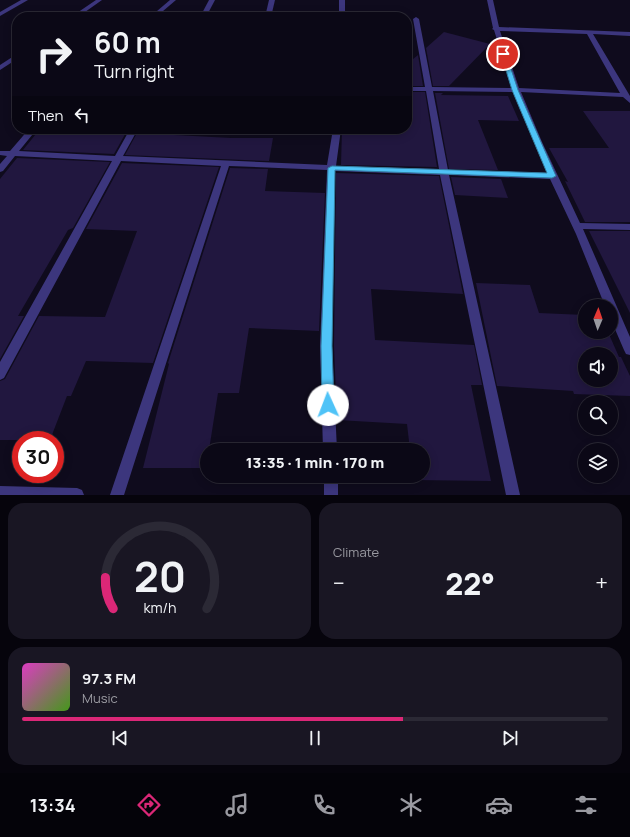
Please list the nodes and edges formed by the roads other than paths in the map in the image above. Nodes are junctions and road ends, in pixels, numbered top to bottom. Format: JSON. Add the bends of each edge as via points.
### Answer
{"nodes":[{"id":1,"x":25,"y":0,"type":"edge"},
{"id":2,"x":99,"y":0,"type":"edge"},
{"id":3,"x":173,"y":0,"type":"edge"},
{"id":4,"x":212,"y":0,"type":"edge"},
{"id":5,"x":272,"y":0,"type":"edge"},
{"id":6,"x":342,"y":0,"type":"edge"},
{"id":7,"x":490,"y":0,"type":"edge"},
{"id":8,"x":81,"y":12,"type":"edge"},
{"id":9,"x":159,"y":12,"type":"edge"},
{"id":10,"x":206,"y":12,"type":"edge"},
{"id":11,"x":269,"y":12,"type":"edge"},
{"id":12,"x":342,"y":12,"type":"edge"},
{"id":13,"x":0,"y":14,"type":"edge"},
{"id":14,"x":416,"y":20,"type":"dead end"},
{"id":15,"x":495,"y":29,"type":"junction"},
{"id":16,"x":589,"y":32,"type":"junction"},
{"id":17,"x":630,"y":34,"type":"edge"},
{"id":18,"x":12,"y":58,"type":"edge"},
{"id":19,"x":3,"y":63,"type":"edge"},
{"id":20,"x":0,"y":68,"type":"edge"},
{"id":21,"x":412,"y":89,"type":"edge"},
{"id":22,"x":427,"y":89,"type":"junction"},
{"id":23,"x":515,"y":90,"type":"junction"},
{"id":24,"x":628,"y":98,"type":"edge"},
{"id":25,"x":29,"y":134,"type":"edge"},
{"id":26,"x":131,"y":134,"type":"edge"},
{"id":27,"x":336,"y":134,"type":"edge"},
{"id":28,"x":0,"y":152,"type":"edge"},
{"id":29,"x":13,"y":153,"type":"junction"},
{"id":30,"x":119,"y":158,"type":"junction"},
{"id":31,"x":226,"y":163,"type":"junction"},
{"id":32,"x":332,"y":168,"type":"junction"},
{"id":33,"x":0,"y":169,"type":"edge"},
{"id":34,"x":444,"y":172,"type":"junction"},
{"id":35,"x":552,"y":176,"type":"junction"},
{"id":36,"x":577,"y":226,"type":"junction"},
{"id":37,"x":630,"y":227,"type":"edge"},
{"id":38,"x":608,"y":299,"type":"edge"},
{"id":39,"x":618,"y":322,"type":"edge"},
{"id":40,"x":630,"y":350,"type":"edge"},
{"id":41,"x":0,"y":374,"type":"edge"},
{"id":42,"x":330,"y":443,"type":"edge"},
{"id":43,"x":331,"y":483,"type":"edge"},
{"id":44,"x":0,"y":493,"type":"edge"},
{"id":45,"x":77,"y":495,"type":"edge"},
{"id":46,"x":117,"y":495,"type":"edge"},
{"id":47,"x":331,"y":495,"type":"edge"},
{"id":48,"x":513,"y":495,"type":"edge"}],
"edges":[{"from":1,"to":13,"type":"street"},
{"from":2,"to":8,"type":"street"},
{"from":3,"to":9,"type":"street"},
{"from":4,"to":10,"type":"street"},
{"from":5,"to":11,"type":"street"},
{"from":6,"to":12,"type":"street"},
{"from":7,"to":15,"type":"street"},
{"from":14,"to":22,"type":"street"},
{"from":15,"to":16,"type":"street"},
{"from":15,"to":23,"type":"street"},
{"from":16,"to":17,"type":"street"},
{"from":16,"to":24,"type":"street"},
{"from":18,"to":19,"type":"street"},
{"from":19,"to":20,"type":"street"},
{"from":21,"to":22,"type":"street"},
{"from":22,"to":23,"type":"street"},
{"from":22,"to":34,"type":"street"},
{"from":23,"to":24,"type":"street"},
{"from":23,"to":35,"type":"street"},
{"from":25,"to":29,"type":"street"},
{"from":26,"to":30,"type":"street"},
{"from":27,"to":32,"type":"street"},
{"from":28,"to":29,"type":"street"},
{"from":29,"to":30,"type":"street"},
{"from":29,"to":33,"type":"street"},
{"from":30,"to":31,"type":"street"},
{"from":30,"to":41,"type":"street"},
{"from":31,"to":32,"type":"street"},
{"from":31,"to":46,"type":"street"},
{"from":32,"to":34,"type":"street"},
{"from":32,"to":42,"type":"street","via":[[326,346]]},
{"from":34,"to":35,"type":"street"},
{"from":34,"to":48,"type":"street"},
{"from":35,"to":36,"type":"street"},
{"from":36,"to":37,"type":"street"},
{"from":36,"to":38,"type":"street"},
{"from":39,"to":40,"type":"street"},
{"from":43,"to":47,"type":"street"},
{"from":44,"to":45,"type":"street"}]}
